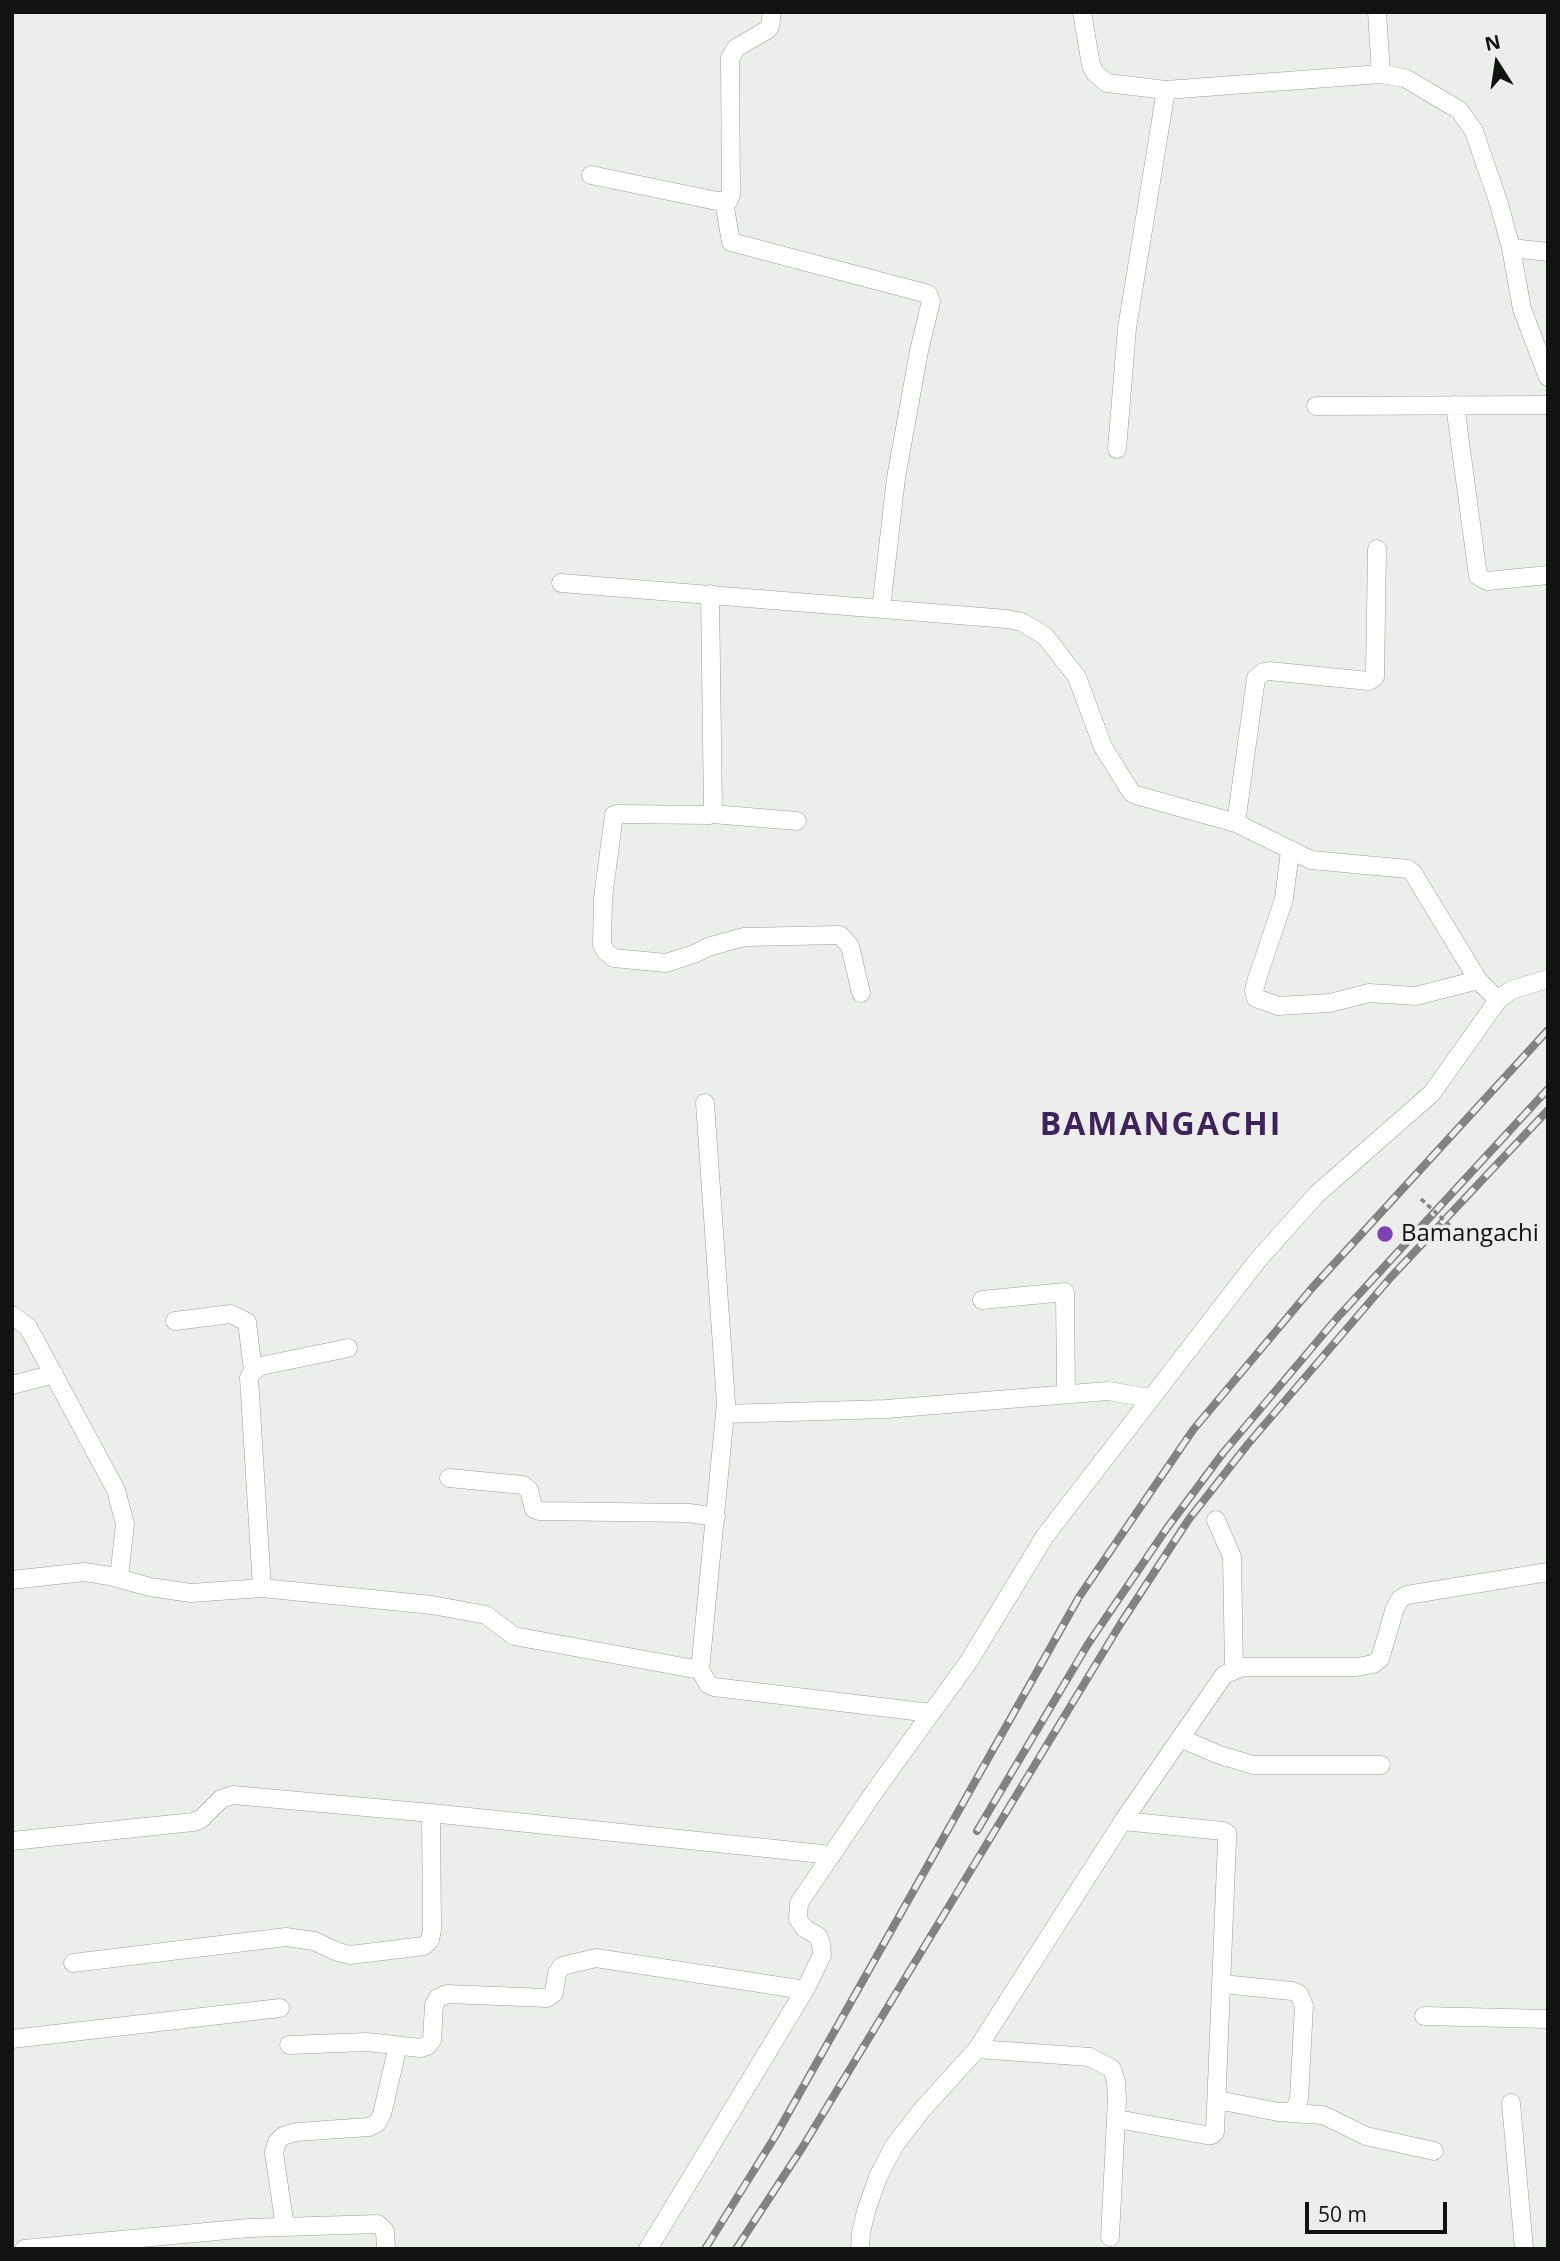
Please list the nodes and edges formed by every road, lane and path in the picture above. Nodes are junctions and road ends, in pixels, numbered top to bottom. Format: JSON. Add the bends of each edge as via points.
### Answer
{"nodes":[{"id":1,"x":772,"y":12,"type":"edge"},
{"id":2,"x":1082,"y":12,"type":"edge"},
{"id":3,"x":1377,"y":12,"type":"edge"},
{"id":4,"x":1381,"y":74,"type":"junction"},
{"id":5,"x":1166,"y":90,"type":"junction"},
{"id":6,"x":590,"y":175,"type":"dead end"},
{"id":7,"x":724,"y":202,"type":"junction"},
{"id":8,"x":1511,"y":248,"type":"junction"},
{"id":9,"x":1548,"y":252,"type":"edge"},
{"id":10,"x":1548,"y":377,"type":"edge"},
{"id":11,"x":1455,"y":405,"type":"junction"},
{"id":12,"x":1548,"y":405,"type":"edge"},
{"id":13,"x":1316,"y":406,"type":"dead end"},
{"id":14,"x":1117,"y":449,"type":"dead end"},
{"id":15,"x":1377,"y":549,"type":"dead end"},
{"id":16,"x":1548,"y":575,"type":"edge"},
{"id":17,"x":561,"y":583,"type":"dead end"},
{"id":18,"x":710,"y":594,"type":"junction"},
{"id":19,"x":881,"y":609,"type":"junction"},
{"id":20,"x":712,"y":814,"type":"junction"},
{"id":21,"x":797,"y":821,"type":"dead end"},
{"id":22,"x":1237,"y":823,"type":"junction"},
{"id":23,"x":1290,"y":851,"type":"junction"},
{"id":24,"x":1548,"y":979,"type":"edge"},
{"id":25,"x":1478,"y":980,"type":"junction"},
{"id":26,"x":861,"y":993,"type":"dead end"},
{"id":27,"x":1498,"y":1000,"type":"junction"},
{"id":28,"x":705,"y":1103,"type":"dead end"},
{"id":29,"x":1421,"y":1199,"type":"dead end"},
{"id":30,"x":1456,"y":1231,"type":"dead end"},
{"id":31,"x":982,"y":1300,"type":"dead end"},
{"id":32,"x":12,"y":1315,"type":"edge"},
{"id":33,"x":175,"y":1321,"type":"dead end"},
{"id":34,"x":348,"y":1348,"type":"dead end"},
{"id":35,"x":253,"y":1371,"type":"junction"},
{"id":36,"x":54,"y":1374,"type":"junction"},
{"id":37,"x":12,"y":1385,"type":"edge"},
{"id":38,"x":1066,"y":1394,"type":"junction"},
{"id":39,"x":1150,"y":1398,"type":"junction"},
{"id":40,"x":724,"y":1414,"type":"junction"},
{"id":41,"x":449,"y":1478,"type":"dead end"},
{"id":42,"x":716,"y":1517,"type":"junction"},
{"id":43,"x":1216,"y":1520,"type":"dead end"},
{"id":44,"x":1548,"y":1572,"type":"edge"},
{"id":45,"x":119,"y":1578,"type":"junction"},
{"id":46,"x":12,"y":1580,"type":"edge"},
{"id":47,"x":262,"y":1588,"type":"junction"},
{"id":48,"x":1234,"y":1669,"type":"junction"},
{"id":49,"x":700,"y":1670,"type":"junction"},
{"id":50,"x":931,"y":1713,"type":"junction"},
{"id":51,"x":1180,"y":1738,"type":"junction"},
{"id":52,"x":1381,"y":1765,"type":"dead end"},
{"id":53,"x":431,"y":1813,"type":"junction"},
{"id":54,"x":1123,"y":1821,"type":"junction"},
{"id":55,"x":12,"y":1840,"type":"edge"},
{"id":56,"x":832,"y":1855,"type":"junction"},
{"id":57,"x":73,"y":1964,"type":"dead end"},
{"id":58,"x":1222,"y":1984,"type":"junction"},
{"id":59,"x":805,"y":1990,"type":"junction"},
{"id":60,"x":280,"y":2008,"type":"dead end"},
{"id":61,"x":1424,"y":2016,"type":"dead end"},
{"id":62,"x":1548,"y":2020,"type":"edge"},
{"id":63,"x":12,"y":2039,"type":"edge"},
{"id":64,"x":289,"y":2045,"type":"dead end"},
{"id":65,"x":398,"y":2046,"type":"junction"},
{"id":66,"x":977,"y":2049,"type":"junction"},
{"id":67,"x":1218,"y":2100,"type":"junction"},
{"id":68,"x":1511,"y":2103,"type":"dead end"},
{"id":69,"x":1290,"y":2113,"type":"junction"},
{"id":70,"x":1117,"y":2119,"type":"junction"},
{"id":71,"x":1434,"y":2151,"type":"dead end"},
{"id":72,"x":285,"y":2227,"type":"junction"},
{"id":73,"x":1110,"y":2237,"type":"dead end"},
{"id":74,"x":160,"y":2242,"type":"edge"},
{"id":75,"x":24,"y":2249,"type":"edge"},
{"id":76,"x":386,"y":2249,"type":"edge"},
{"id":77,"x":648,"y":2249,"type":"edge"},
{"id":78,"x":860,"y":2249,"type":"edge"},
{"id":79,"x":1524,"y":2249,"type":"edge"}],
"edges":[{"from":1,"to":7,"type":"street","via":[[771,26],[736,48],[730,58],[731,195]]},
{"from":2,"to":5,"type":"street","via":[[1095,73],[1107,83]]},
{"from":3,"to":4,"type":"street"},
{"from":4,"to":5,"type":"street"},
{"from":4,"to":8,"type":"street","via":[[1405,78],[1459,110],[1474,131]]},
{"from":5,"to":14,"type":"street","via":[[1127,328]]},
{"from":6,"to":7,"type":"street"},
{"from":7,"to":19,"type":"street","via":[[731,242],[929,294],[896,478]]},
{"from":8,"to":9,"type":"street"},
{"from":8,"to":10,"type":"street","via":[[1522,310]]},
{"from":11,"to":12,"type":"street"},
{"from":11,"to":13,"type":"street"},
{"from":11,"to":16,"type":"street","via":[[1478,576],[1487,581]]},
{"from":15,"to":22,"type":"street","via":[[1375,677],[1369,681],[1269,671],[1256,678]]},
{"from":17,"to":18,"type":"street"},
{"from":18,"to":19,"type":"street"},
{"from":18,"to":20,"type":"street"},
{"from":19,"to":22,"type":"street","via":[[1007,619],[1035,628],[1077,677],[1103,747],[1131,792]]},
{"from":20,"to":21,"type":"street"},
{"from":20,"to":26,"type":"street","via":[[614,815],[603,898],[602,945],[606,953],[614,958],[666,962],[744,937],[840,935],[850,946]]},
{"from":22,"to":23,"type":"street"},
{"from":23,"to":25,"type":"street","via":[[1311,860],[1408,869]]},
{"from":23,"to":25,"type":"street","via":[[1284,899],[1256,979],[1256,998],[1278,1006],[1330,1003],[1369,993],[1416,996]]},
{"from":24,"to":27,"type":"street","via":[[1511,990]]},
{"from":25,"to":27,"type":"street"},
{"from":27,"to":39,"type":"street","via":[[1432,1093],[1317,1194],[1256,1261]]},
{"from":28,"to":40,"type":"street"},
{"from":29,"to":30,"type":"path","bridge":true},
{"from":31,"to":38,"type":"street","via":[[1066,1292]]},
{"from":32,"to":36,"type":"street","via":[[28,1327]]},
{"from":33,"to":35,"type":"street","via":[[231,1314],[247,1322]]},
{"from":34,"to":35,"type":"street"},
{"from":35,"to":47,"type":"street","via":[[248,1378]]},
{"from":36,"to":37,"type":"street"},
{"from":36,"to":45,"type":"street","via":[[122,1506],[125,1524]]},
{"from":38,"to":39,"type":"street","via":[[1108,1391]]},
{"from":38,"to":40,"type":"street","via":[[886,1409]]},
{"from":39,"to":50,"type":"street","via":[[1045,1536],[969,1661]]},
{"from":40,"to":42,"type":"street"},
{"from":41,"to":42,"type":"street","via":[[523,1485],[539,1511]]},
{"from":42,"to":49,"type":"street"},
{"from":43,"to":48,"type":"street","via":[[1232,1557]]},
{"from":44,"to":48,"type":"street","via":[[1407,1595],[1395,1608],[1380,1659],[1373,1664]]},
{"from":45,"to":46,"type":"street","via":[[84,1572]]},
{"from":45,"to":47,"type":"street","via":[[191,1593]]},
{"from":47,"to":49,"type":"street","via":[[482,1613],[514,1636]]},
{"from":48,"to":51,"type":"street","via":[[1223,1675]]},
{"from":49,"to":50,"type":"street","via":[[714,1687]]},
{"from":50,"to":56,"type":"street"},
{"from":51,"to":52,"type":"street","via":[[1253,1765]]},
{"from":51,"to":54,"type":"street"},
{"from":53,"to":55,"type":"street","via":[[233,1796],[221,1799],[193,1822]]},
{"from":53,"to":56,"type":"street"},
{"from":53,"to":57,"type":"street","via":[[432,1930],[424,1946],[350,1955],[314,1941],[286,1937]]},
{"from":54,"to":58,"type":"street","via":[[1227,1833]]},
{"from":54,"to":66,"type":"street"},
{"from":56,"to":59,"type":"street","via":[[797,1912],[804,1928],[818,1936],[821,1944],[822,1955]]},
{"from":58,"to":67,"type":"street"},
{"from":58,"to":69,"type":"street","via":[[1292,1991],[1303,1999],[1297,2108]]},
{"from":59,"to":65,"type":"street","via":[[596,1958],[562,1966],[554,1993],[547,1998],[447,1994],[438,1998],[432,2040],[427,2046]]},
{"from":59,"to":77,"type":"street"},
{"from":60,"to":63,"type":"street"},
{"from":61,"to":62,"type":"street"},
{"from":64,"to":65,"type":"street","via":[[367,2042]]},
{"from":65,"to":72,"type":"street","via":[[377,2123],[296,2132],[277,2142],[274,2152]]},
{"from":66,"to":70,"type":"street","via":[[1090,2057],[1105,2063],[1116,2081]]},
{"from":66,"to":78,"type":"street","via":[[894,2146],[866,2211]]},
{"from":67,"to":69,"type":"street"},
{"from":67,"to":70,"type":"street","via":[[1217,2127],[1212,2135]]},
{"from":68,"to":79,"type":"street"},
{"from":69,"to":71,"type":"street","via":[[1323,2115],[1366,2136]]},
{"from":70,"to":73,"type":"street"},
{"from":72,"to":74,"type":"street"},
{"from":72,"to":76,"type":"street","via":[[378,2224],[385,2231]]},
{"from":74,"to":75,"type":"street"}]}
